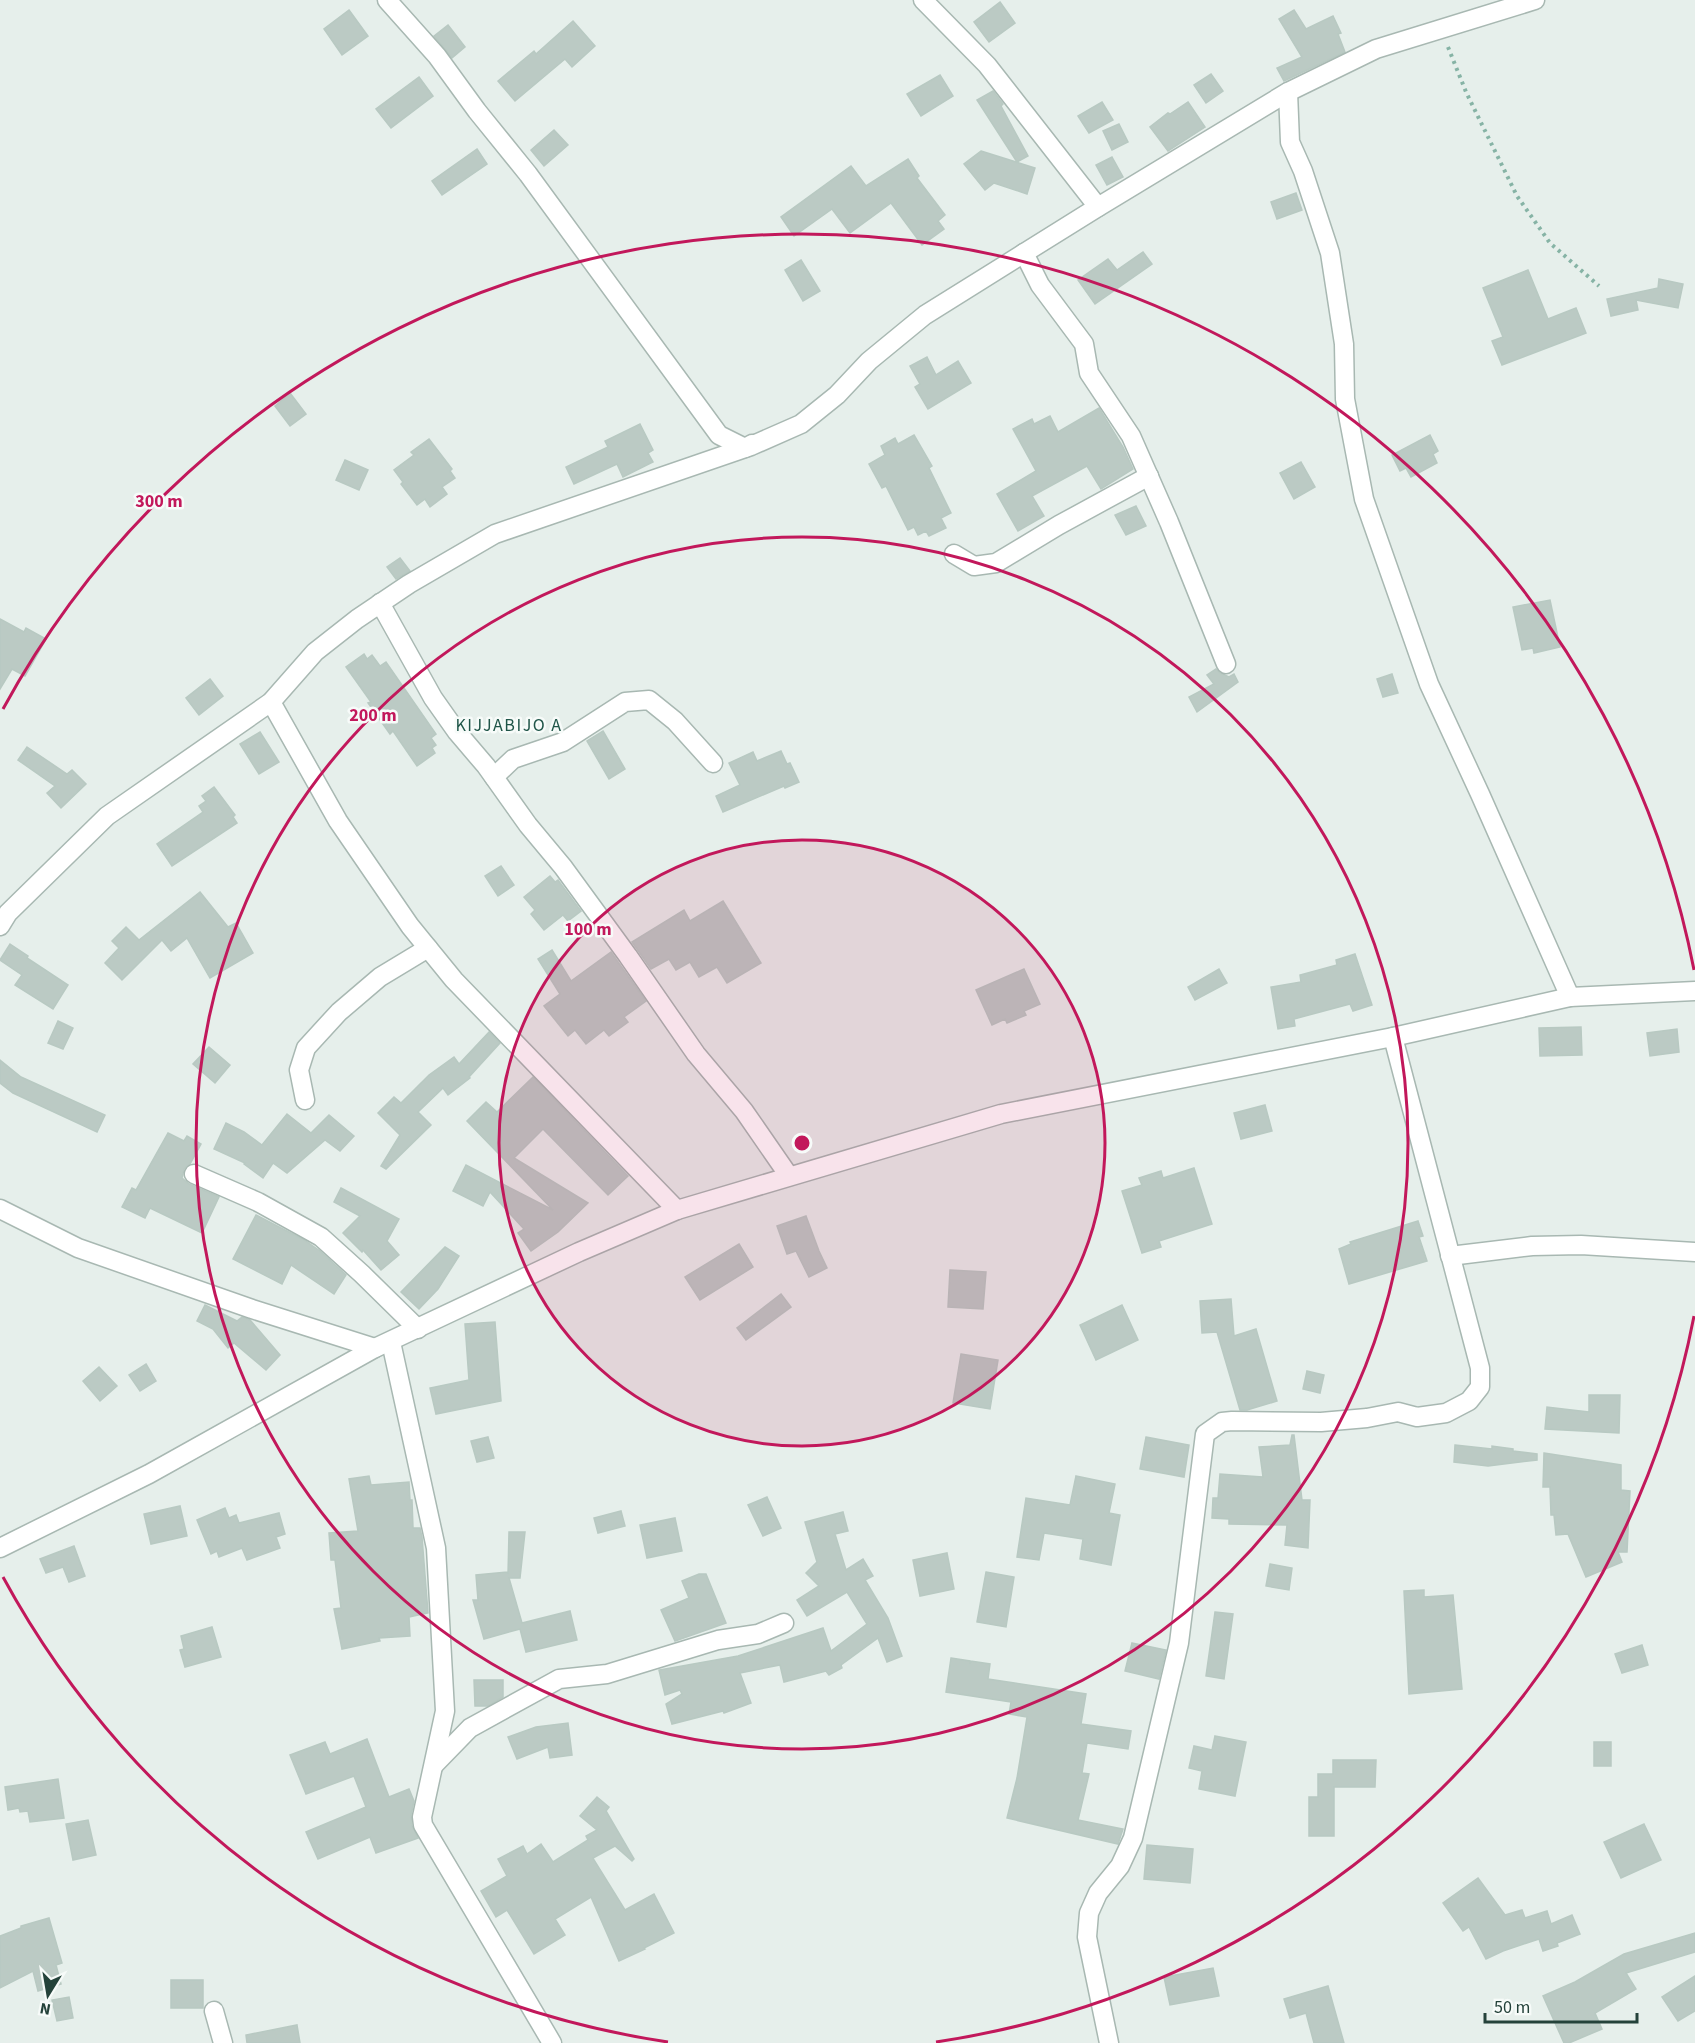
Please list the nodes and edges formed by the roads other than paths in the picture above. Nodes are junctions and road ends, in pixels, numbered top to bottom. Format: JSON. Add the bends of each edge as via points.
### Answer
{"nodes":[{"id":1,"x":387,"y":0,"type":"edge"},
{"id":2,"x":923,"y":0,"type":"edge"},
{"id":3,"x":1535,"y":0,"type":"edge"},
{"id":4,"x":1288,"y":92,"type":"junction"},
{"id":5,"x":1098,"y":207,"type":"junction"},
{"id":6,"x":1024,"y":253,"type":"junction"},
{"id":7,"x":801,"y":424,"type":"junction"},
{"id":8,"x":1149,"y":476,"type":"junction"},
{"id":9,"x":954,"y":554,"type":"dead end"},
{"id":10,"x":380,"y":603,"type":"junction"},
{"id":11,"x":1226,"y":664,"type":"dead end"},
{"id":12,"x":271,"y":702,"type":"junction"},
{"id":13,"x":713,"y":763,"type":"dead end"},
{"id":14,"x":494,"y":777,"type":"junction"},
{"id":15,"x":0,"y":926,"type":"edge"},
{"id":16,"x":428,"y":948,"type":"junction"},
{"id":17,"x":1695,"y":991,"type":"edge"},
{"id":18,"x":1570,"y":997,"type":"junction"},
{"id":19,"x":1393,"y":1037,"type":"junction"},
{"id":20,"x":305,"y":1100,"type":"dead end"},
{"id":21,"x":194,"y":1174,"type":"dead end"},
{"id":22,"x":789,"y":1176,"type":"junction"},
{"id":23,"x":0,"y":1209,"type":"edge"},
{"id":24,"x":678,"y":1210,"type":"junction"},
{"id":25,"x":1695,"y":1252,"type":"edge"},
{"id":26,"x":1450,"y":1256,"type":"junction"},
{"id":27,"x":418,"y":1329,"type":"junction"},
{"id":28,"x":383,"y":1345,"type":"junction"},
{"id":29,"x":0,"y":1548,"type":"edge"},
{"id":30,"x":784,"y":1623,"type":"dead end"},
{"id":31,"x":433,"y":1767,"type":"junction"},
{"id":32,"x":214,"y":2011,"type":"dead end"},
{"id":33,"x":223,"y":2043,"type":"edge"},
{"id":34,"x":552,"y":2043,"type":"edge"},
{"id":35,"x":1109,"y":2043,"type":"edge"}],
"edges":[{"from":1,"to":7,"type":"street","via":[[437,56],[528,174],[719,435],[745,448]]},
{"from":2,"to":5,"type":"street","via":[[987,65]]},
{"from":3,"to":4,"type":"street","via":[[1376,49]]},
{"from":4,"to":5,"type":"street"},
{"from":4,"to":18,"type":"street","via":[[1290,141],[1330,253],[1344,344],[1345,399],[1364,499],[1429,684]]},
{"from":5,"to":6,"type":"street"},
{"from":6,"to":7,"type":"street","via":[[925,315]]},
{"from":6,"to":8,"type":"street","via":[[1040,285],[1084,344],[1089,373],[1131,436]]},
{"from":7,"to":10,"type":"street","via":[[751,446],[495,534]]},
{"from":8,"to":9,"type":"street","via":[[996,563],[974,567]]},
{"from":8,"to":11,"type":"street"},
{"from":10,"to":12,"type":"street","via":[[315,651]]},
{"from":10,"to":14,"type":"street","via":[[433,698]]},
{"from":12,"to":15,"type":"street","via":[[107,816],[8,913]]},
{"from":12,"to":16,"type":"street","via":[[338,821]]},
{"from":13,"to":14,"type":"street","via":[[675,721],[649,700],[625,702],[563,742],[513,759]]},
{"from":14,"to":22,"type":"street"},
{"from":16,"to":20,"type":"street","via":[[380,976],[306,1048],[299,1070]]},
{"from":16,"to":24,"type":"street","via":[[454,980]]},
{"from":17,"to":18,"type":"street"},
{"from":18,"to":19,"type":"street"},
{"from":19,"to":22,"type":"street","via":[[1000,1114]]},
{"from":19,"to":26,"type":"street"},
{"from":21,"to":27,"type":"street","via":[[258,1202],[321,1237]]},
{"from":22,"to":24,"type":"street"},
{"from":23,"to":28,"type":"street","via":[[78,1248],[242,1305]]},
{"from":24,"to":27,"type":"street","via":[[579,1252]]},
{"from":25,"to":26,"type":"street","via":[[1572,1245]]},
{"from":26,"to":35,"type":"street","via":[[1480,1368],[1480,1387],[1469,1401],[1446,1413],[1417,1417],[1398,1412],[1321,1422],[1222,1422],[1205,1434],[1179,1643],[1133,1838],[1089,1913],[1087,1937]]},
{"from":27,"to":28,"type":"street"},
{"from":28,"to":29,"type":"street","via":[[149,1474]]},
{"from":28,"to":31,"type":"street","via":[[436,1548],[445,1711]]},
{"from":30,"to":31,"type":"street","via":[[758,1634],[718,1641],[607,1674],[559,1679],[470,1728]]},
{"from":31,"to":34,"type":"street","via":[[423,1825]]},
{"from":32,"to":33,"type":"street"}]}
